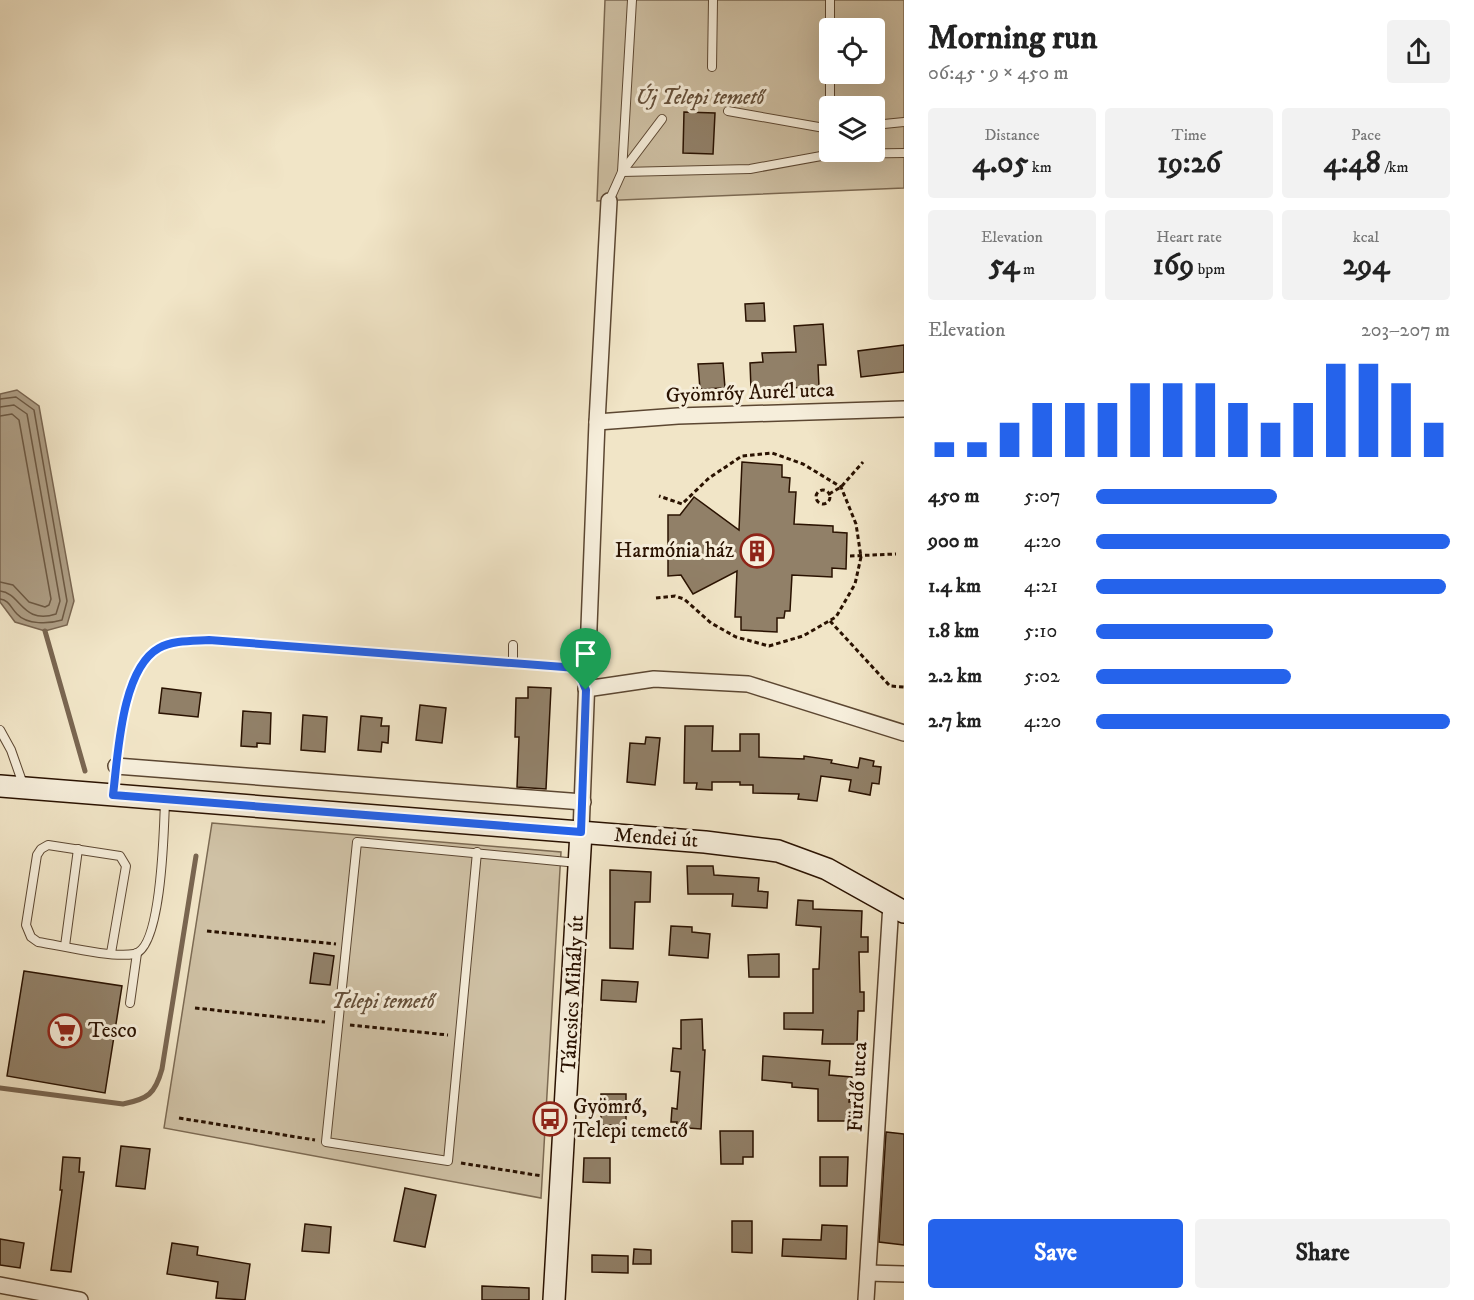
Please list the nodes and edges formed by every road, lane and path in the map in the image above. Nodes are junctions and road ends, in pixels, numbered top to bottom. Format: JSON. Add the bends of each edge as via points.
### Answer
{"nodes":[{"id":1,"x":632,"y":0,"type":"edge"},
{"id":2,"x":713,"y":0,"type":"edge"},
{"id":3,"x":830,"y":0,"type":"edge"},
{"id":4,"x":830,"y":18,"type":"edge"},
{"id":5,"x":712,"y":67,"type":"dead end"},
{"id":6,"x":728,"y":111,"type":"dead end"},
{"id":7,"x":662,"y":119,"type":"dead end"},
{"id":8,"x":904,"y":122,"type":"edge"},
{"id":9,"x":885,"y":124,"type":"edge"},
{"id":10,"x":819,"y":127,"type":"edge"},
{"id":11,"x":885,"y":153,"type":"edge"},
{"id":12,"x":904,"y":153,"type":"edge"},
{"id":13,"x":819,"y":155,"type":"edge"},
{"id":14,"x":622,"y":172,"type":"junction"},
{"id":15,"x":609,"y":201,"type":"joint"},
{"id":16,"x":904,"y":408,"type":"edge"},
{"id":17,"x":597,"y":422,"type":"junction"},
{"id":18,"x":863,"y":462,"type":"dead end"},
{"id":19,"x":841,"y":487,"type":"junction"},
{"id":20,"x":829,"y":495,"type":"junction"},
{"id":21,"x":659,"y":496,"type":"dead end"},
{"id":22,"x":896,"y":554,"type":"dead end"},
{"id":23,"x":850,"y":556,"type":"dead end"},
{"id":24,"x":861,"y":557,"type":"junction"},
{"id":25,"x":656,"y":598,"type":"dead end"},
{"id":26,"x":830,"y":621,"type":"junction"},
{"id":27,"x":513,"y":645,"type":"dead end"},
{"id":28,"x":513,"y":663,"type":"junction"},
{"id":29,"x":904,"y":687,"type":"edge"},
{"id":30,"x":586,"y":690,"type":"junction"},
{"id":31,"x":0,"y":730,"type":"edge"},
{"id":32,"x":904,"y":733,"type":"edge"},
{"id":33,"x":0,"y":740,"type":"edge"},
{"id":34,"x":11,"y":750,"type":"junction"},
{"id":35,"x":116,"y":766,"type":"junction"},
{"id":36,"x":0,"y":786,"type":"edge"},
{"id":37,"x":24,"y":788,"type":"junction"},
{"id":38,"x":113,"y":795,"type":"junction"},
{"id":39,"x":165,"y":799,"type":"junction"},
{"id":40,"x":583,"y":802,"type":"junction"},
{"id":41,"x":581,"y":832,"type":"junction"},
{"id":42,"x":78,"y":849,"type":"junction"},
{"id":43,"x":477,"y":852,"type":"junction"},
{"id":44,"x":580,"y":864,"type":"junction"},
{"id":45,"x":897,"y":908,"type":"edge"},
{"id":46,"x":207,"y":931,"type":"dead end"},
{"id":47,"x":346,"y":945,"type":"junction"},
{"id":48,"x":65,"y":946,"type":"junction"},
{"id":49,"x":111,"y":953,"type":"junction"},
{"id":50,"x":137,"y":953,"type":"junction"},
{"id":51,"x":130,"y":1003,"type":"dead end"},
{"id":52,"x":179,"y":1118,"type":"dead end"},
{"id":53,"x":326,"y":1142,"type":"junction"},
{"id":54,"x":448,"y":1161,"type":"junction"},
{"id":55,"x":542,"y":1176,"type":"dead end"},
{"id":56,"x":868,"y":1273,"type":"junction"},
{"id":57,"x":904,"y":1274,"type":"edge"},
{"id":58,"x":0,"y":1285,"type":"edge"},
{"id":59,"x":80,"y":1300,"type":"edge"},
{"id":60,"x":554,"y":1300,"type":"edge"},
{"id":61,"x":866,"y":1300,"type":"edge"}],
"edges":[{"from":1,"to":14,"type":"lane"},
{"from":2,"to":5,"type":"lane"},
{"from":3,"to":4,"type":"lane"},
{"from":6,"to":10,"type":"lane"},
{"from":7,"to":14,"type":"lane"},
{"from":8,"to":9,"type":"lane"},
{"from":11,"to":12,"type":"lane"},
{"from":13,"to":14,"type":"lane","via":[[750,169]]},
{"from":14,"to":15,"type":"lane"},
{"from":15,"to":17,"type":"street"},
{"from":16,"to":17,"type":"street","name":"Gyömrőy Aurél utca"},
{"from":17,"to":30,"type":"street"},
{"from":18,"to":19,"type":"path"},
{"from":19,"to":20,"type":"path"},
{"from":19,"to":21,"type":"path","via":[[803,464],[772,453],[742,456],[709,478],[682,504]]},
{"from":19,"to":24,"type":"path","via":[[856,524]]},
{"from":20,"to":20,"type":"path","via":[[831,500],[827,504],[816,501],[820,490],[826,489]]},
{"from":22,"to":24,"type":"path"},
{"from":23,"to":24,"type":"path"},
{"from":24,"to":26,"type":"path","via":[[855,584]]},
{"from":25,"to":26,"type":"path","via":[[684,599],[711,623],[735,637],[769,646],[803,636]]},
{"from":26,"to":29,"type":"path","via":[[890,686]]},
{"from":27,"to":28,"type":"lane"},
{"from":28,"to":30,"type":"lane","via":[[577,668]]},
{"from":28,"to":35,"type":"lane","via":[[209,640],[169,644],[157,649],[135,677]]},
{"from":30,"to":32,"type":"street","via":[[654,679],[748,684]]},
{"from":30,"to":40,"type":"street"},
{"from":31,"to":34,"type":"lane"},
{"from":33,"to":34,"type":"lane"},
{"from":34,"to":37,"type":"lane"},
{"from":35,"to":38,"type":"lane"},
{"from":35,"to":40,"type":"street"},
{"from":36,"to":37,"type":"main road","name":"Mendei út"},
{"from":37,"to":38,"type":"main road","name":"Mendei út"},
{"from":38,"to":39,"type":"main road","name":"Mendei út"},
{"from":39,"to":41,"type":"main road","name":"Mendei út"},
{"from":39,"to":50,"type":"lane","via":[[164,851],[152,929]]},
{"from":40,"to":41,"type":"street"},
{"from":41,"to":44,"type":"main road","name":"Táncsics Mihály út"},
{"from":41,"to":45,"type":"main road","name":"Mendei út","via":[[778,851],[827,869]]},
{"from":42,"to":48,"type":"lane"},
{"from":42,"to":48,"type":"lane","via":[[48,845],[41,849],[26,925],[31,938],[38,942]]},
{"from":42,"to":49,"type":"lane","via":[[120,856],[126,866]]},
{"from":43,"to":44,"type":"lane"},
{"from":43,"to":47,"type":"lane","via":[[357,842]]},
{"from":43,"to":54,"type":"lane"},
{"from":44,"to":60,"type":"main road","name":"Táncsics Mihály út"},
{"from":45,"to":56,"type":"street","name":"Fürdő utca"},
{"from":46,"to":47,"type":"path"},
{"from":47,"to":53,"type":"lane"},
{"from":48,"to":49,"type":"lane"},
{"from":49,"to":50,"type":"lane"},
{"from":50,"to":51,"type":"lane"},
{"from":52,"to":53,"type":"path"},
{"from":53,"to":54,"type":"lane"},
{"from":54,"to":55,"type":"path"},
{"from":56,"to":57,"type":"street"},
{"from":56,"to":61,"type":"street","name":"Fürdő utca"},
{"from":58,"to":59,"type":"street"}]}
